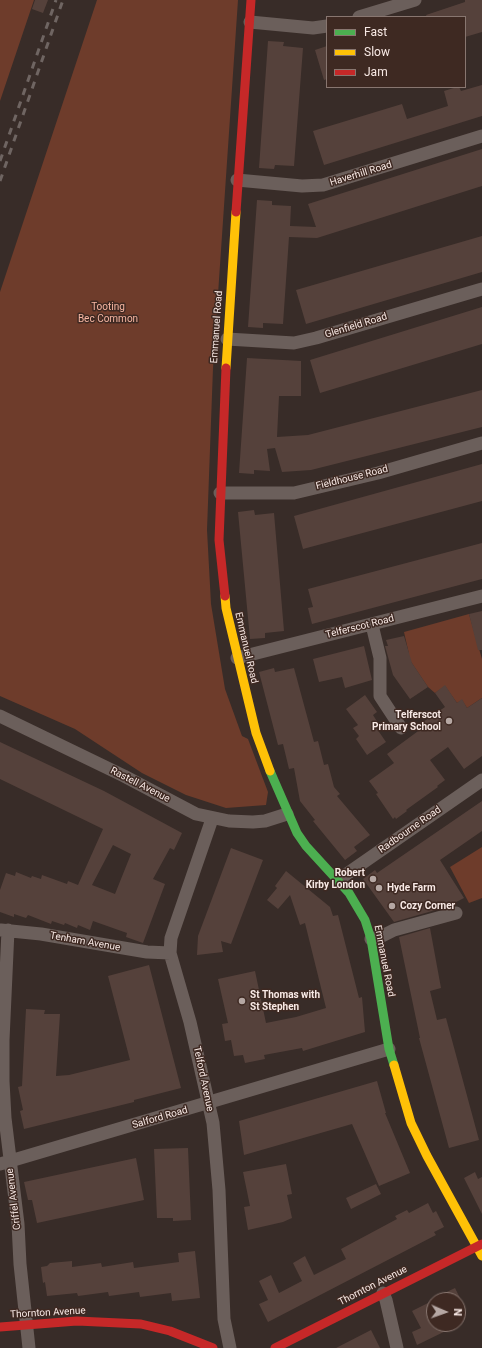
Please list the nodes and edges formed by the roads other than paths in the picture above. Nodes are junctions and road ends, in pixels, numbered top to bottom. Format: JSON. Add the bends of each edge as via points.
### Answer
{"nodes":[{"id":1,"x":251,"y":0,"type":"edge"},
{"id":2,"x":415,"y":0,"type":"edge"},
{"id":3,"x":362,"y":16,"type":"edge"},
{"id":4,"x":250,"y":22,"type":"junction"},
{"id":5,"x":326,"y":26,"type":"edge"},
{"id":6,"x":482,"y":136,"type":"edge"},
{"id":7,"x":237,"y":180,"type":"junction"},
{"id":8,"x":482,"y":288,"type":"edge"},
{"id":9,"x":227,"y":338,"type":"junction"},
{"id":10,"x":482,"y":444,"type":"edge"},
{"id":11,"x":220,"y":493,"type":"junction"},
{"id":12,"x":482,"y":596,"type":"edge"},
{"id":13,"x":372,"y":624,"type":"junction"},
{"id":14,"x":237,"y":658,"type":"junction"},
{"id":15,"x":0,"y":716,"type":"edge"},
{"id":16,"x":401,"y":728,"type":"dead end"},
{"id":17,"x":482,"y":780,"type":"edge"},
{"id":18,"x":287,"y":814,"type":"junction"},
{"id":19,"x":212,"y":819,"type":"junction"},
{"id":20,"x":338,"y":880,"type":"junction"},
{"id":21,"x":456,"y":913,"type":"dead end"},
{"id":22,"x":4,"y":930,"type":"edge"},
{"id":23,"x":371,"y":940,"type":"junction"},
{"id":24,"x":170,"y":952,"type":"junction"},
{"id":25,"x":389,"y":1049,"type":"junction"},
{"id":26,"x":209,"y":1103,"type":"junction"},
{"id":27,"x":5,"y":1163,"type":"edge"},
{"id":28,"x":480,"y":1245,"type":"edge"},
{"id":29,"x":482,"y":1256,"type":"edge"},
{"id":30,"x":383,"y":1293,"type":"junction"},
{"id":31,"x":26,"y":1324,"type":"junction"},
{"id":32,"x":0,"y":1327,"type":"edge"},
{"id":33,"x":29,"y":1348,"type":"edge"},
{"id":34,"x":213,"y":1348,"type":"edge"},
{"id":35,"x":230,"y":1348,"type":"edge"},
{"id":36,"x":275,"y":1348,"type":"edge"},
{"id":37,"x":397,"y":1348,"type":"edge"}],
"edges":[{"from":1,"to":4,"type":"street","name":"Emmanuel Road"},
{"from":2,"to":3,"type":"street"},
{"from":4,"to":5,"type":"street","via":[[313,28]]},
{"from":4,"to":7,"type":"street","name":"Emmanuel Road"},
{"from":6,"to":7,"type":"street","name":"Haverhill Road","via":[[323,185],[302,186]]},
{"from":7,"to":9,"type":"street","name":"Emmanuel Road"},
{"from":8,"to":9,"type":"street","name":"Glenfield Road","via":[[294,343]]},
{"from":9,"to":11,"type":"street","name":"Emmanuel Road"},
{"from":10,"to":11,"type":"street","name":"Fieldhouse Road","via":[[294,493]]},
{"from":11,"to":14,"type":"street","name":"Emmanuel Road","via":[[219,540],[222,585]]},
{"from":12,"to":13,"type":"street","name":"Telferscot Road"},
{"from":13,"to":14,"type":"street","name":"Telferscot Road"},
{"from":13,"to":16,"type":"street","via":[[380,658],[380,696]]},
{"from":14,"to":18,"type":"street","name":"Emmanuel Road","via":[[256,733]]},
{"from":15,"to":19,"type":"street","name":"Rastell Avenue","via":[[196,814]]},
{"from":17,"to":20,"type":"street","name":"Radbourne Road"},
{"from":18,"to":19,"type":"street","name":"Rastell Avenue","via":[[253,822]]},
{"from":18,"to":20,"type":"street","name":"Emmanuel Road","via":[[306,846]]},
{"from":19,"to":24,"type":"street","name":"Telford Avenue","via":[[171,938]]},
{"from":20,"to":23,"type":"street","name":"Emmanuel Road","via":[[361,911]]},
{"from":21,"to":23,"type":"street","via":[[394,930]]},
{"from":22,"to":24,"type":"street","name":"Tenham Avenue","via":[[147,952]]},
{"from":22,"to":27,"type":"street","name":"Criffel Avenue"},
{"from":23,"to":25,"type":"street","name":"Emmanuel Road"},
{"from":24,"to":26,"type":"street","name":"Telford Avenue"},
{"from":25,"to":26,"type":"street","name":"Salford Road"},
{"from":25,"to":28,"type":"street","name":"Emmanuel Road","via":[[416,1133]]},
{"from":26,"to":27,"type":"street","name":"Salford Road"},
{"from":26,"to":35,"type":"street","name":"Telford Avenue","via":[[218,1172],[225,1328]]},
{"from":27,"to":31,"type":"street","name":"Criffel Avenue","via":[[18,1224]]},
{"from":28,"to":29,"type":"street","name":"Emmanuel Road"},
{"from":28,"to":30,"type":"street","name":"Thornton Avenue"},
{"from":30,"to":36,"type":"street","name":"Thornton Avenue"},
{"from":30,"to":37,"type":"street"},
{"from":31,"to":32,"type":"street","name":"Thornton Avenue"},
{"from":31,"to":33,"type":"street","name":"Criffel Avenue"},
{"from":31,"to":34,"type":"street","name":"Thornton Avenue","via":[[77,1321],[141,1324],[170,1331]]}]}
